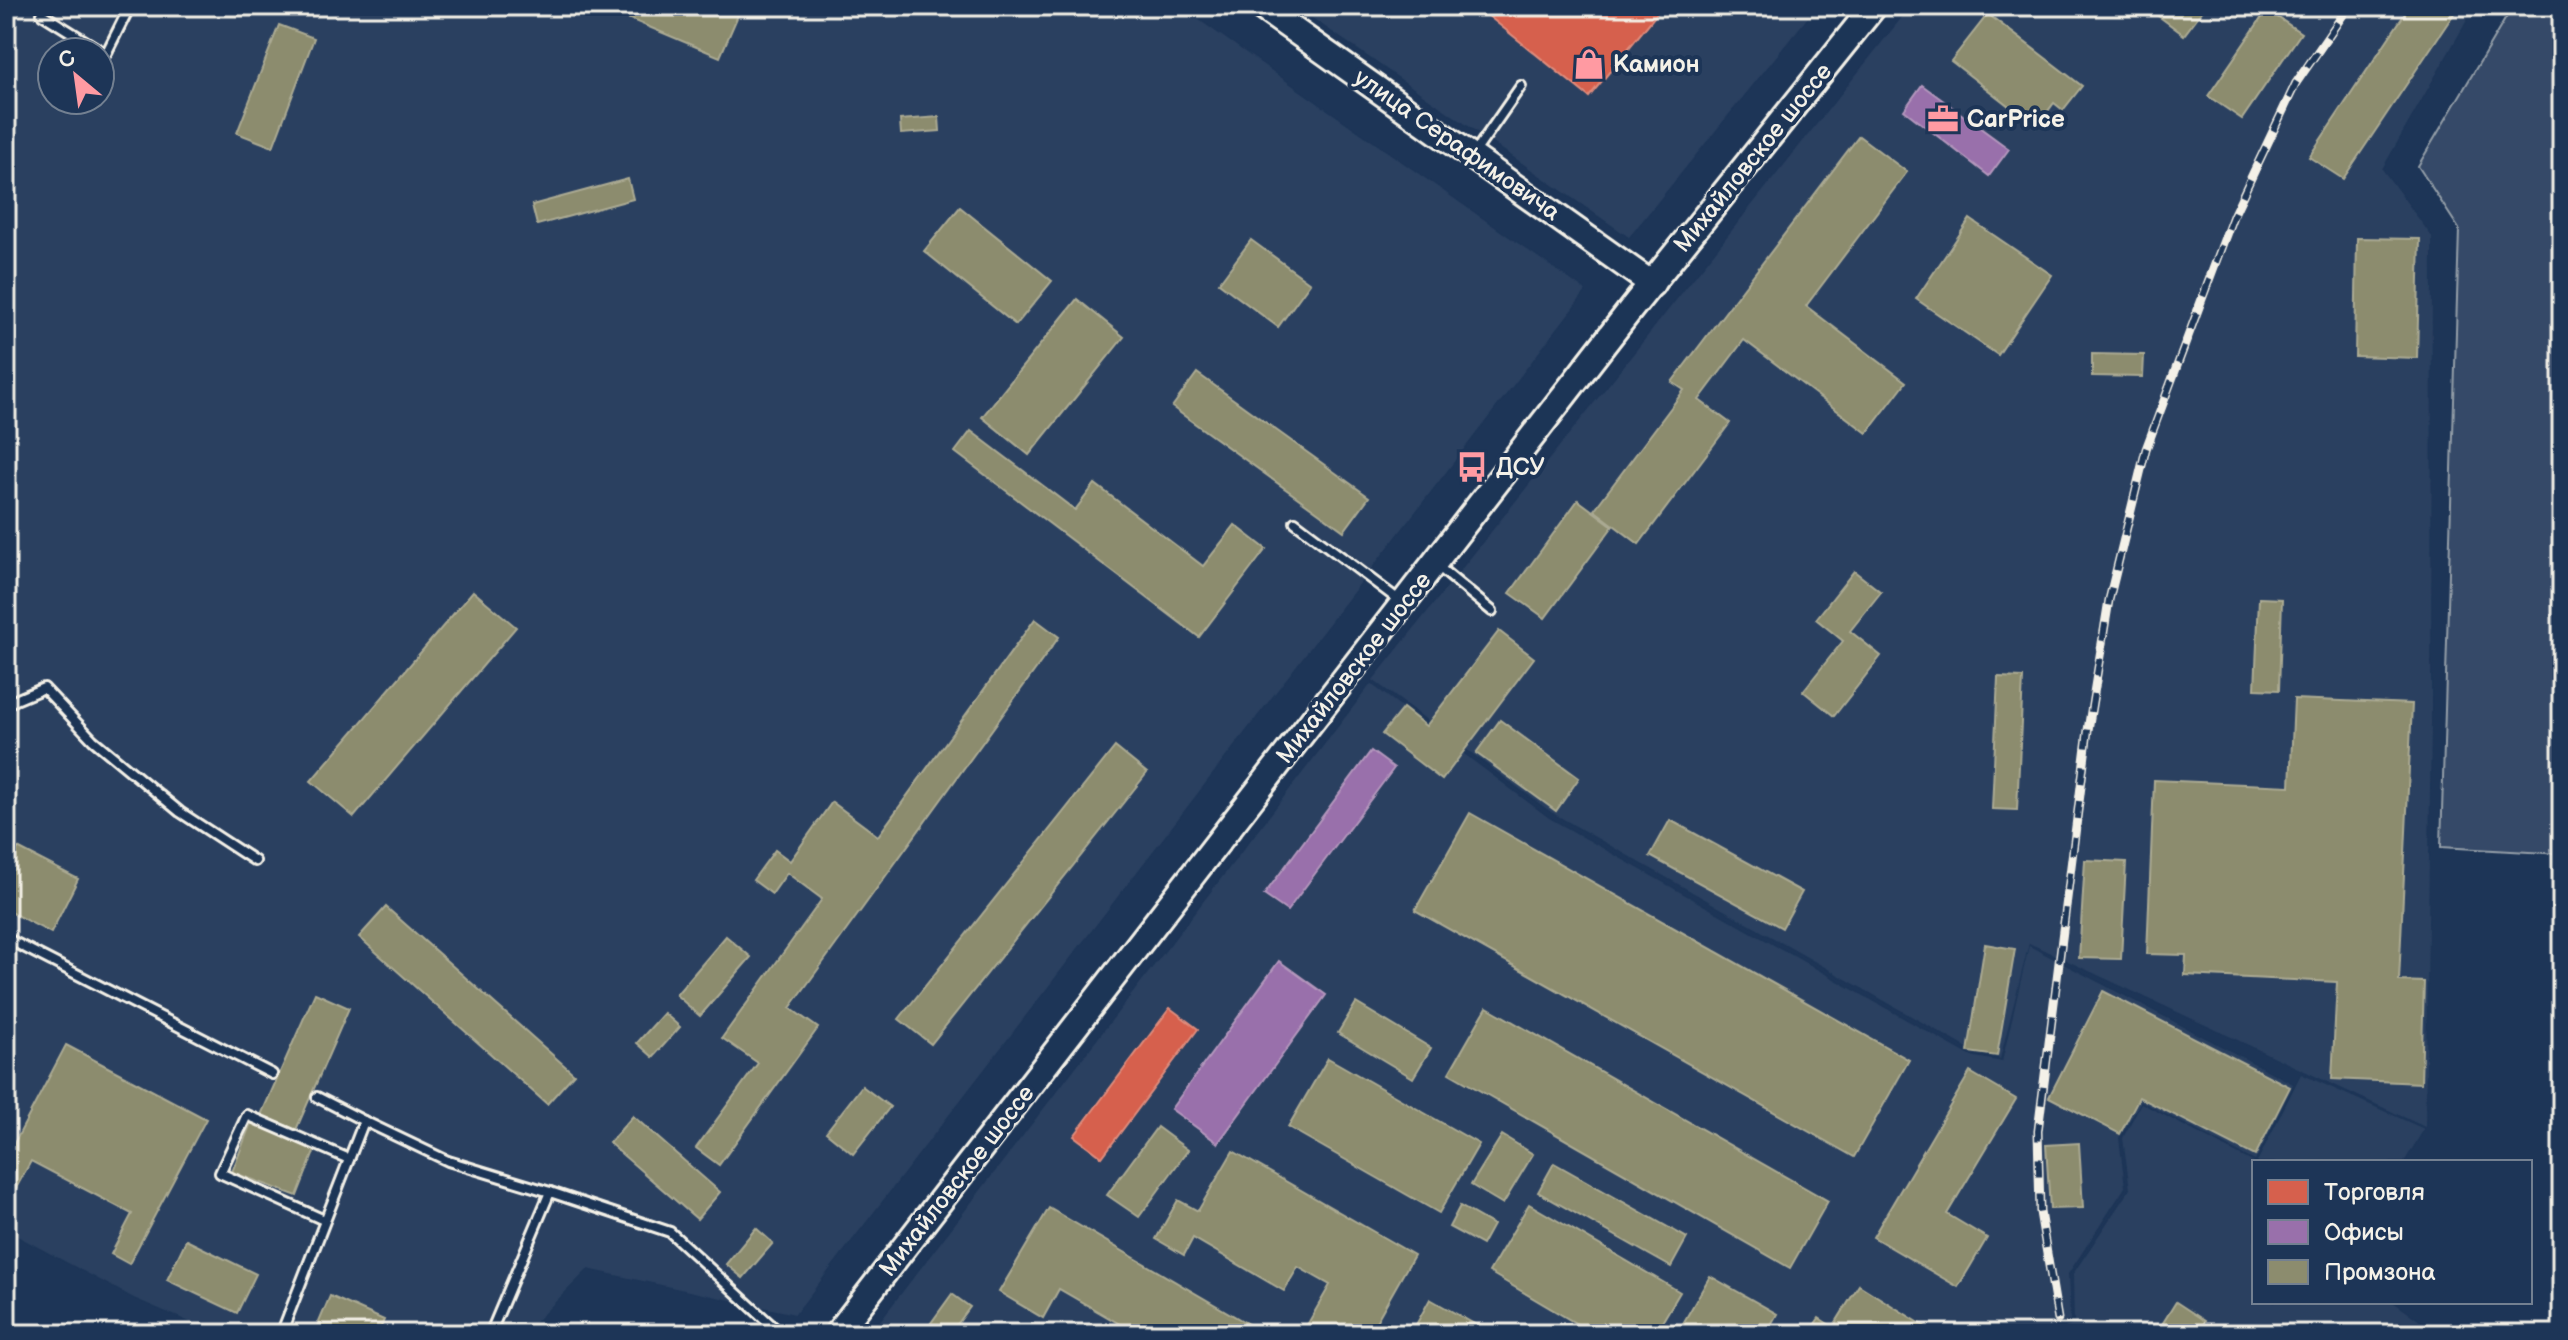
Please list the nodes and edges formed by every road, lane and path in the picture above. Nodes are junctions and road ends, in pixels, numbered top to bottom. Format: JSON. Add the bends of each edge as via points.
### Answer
{"nodes":[{"id":1,"x":130,"y":6,"type":"edge"},
{"id":2,"x":1260,"y":6,"type":"edge"},
{"id":3,"x":1874,"y":6,"type":"edge"},
{"id":4,"x":42,"y":14,"type":"dead end"},
{"id":5,"x":1521,"y":86,"type":"dead end"},
{"id":6,"x":1472,"y":156,"type":"junction"},
{"id":7,"x":1652,"y":284,"type":"junction"},
{"id":8,"x":1295,"y":522,"type":"dead end"},
{"id":9,"x":1434,"y":564,"type":"junction"},
{"id":10,"x":1404,"y":603,"type":"junction"},
{"id":11,"x":1492,"y":611,"type":"dead end"},
{"id":12,"x":6,"y":704,"type":"edge"},
{"id":13,"x":255,"y":861,"type":"dead end"},
{"id":14,"x":6,"y":938,"type":"edge"},
{"id":15,"x":272,"y":1074,"type":"dead end"},
{"id":16,"x":317,"y":1097,"type":"dead end"},
{"id":17,"x":364,"y":1121,"type":"junction"},
{"id":18,"x":349,"y":1159,"type":"junction"},
{"id":19,"x":550,"y":1192,"type":"junction"},
{"id":20,"x":324,"y":1220,"type":"junction"},
{"id":21,"x":281,"y":1334,"type":"edge"},
{"id":22,"x":490,"y":1334,"type":"edge"},
{"id":23,"x":781,"y":1334,"type":"edge"},
{"id":24,"x":837,"y":1334,"type":"edge"}],
"edges":[{"from":1,"to":4,"type":"lane","via":[[106,54]]},
{"from":2,"to":6,"type":"main road","name":"улица Серафимовича"},
{"from":3,"to":7,"type":"main road","name":"Михайловское шоссе"},
{"from":5,"to":6,"type":"lane"},
{"from":6,"to":7,"type":"main road","name":"улица Серафимовича"},
{"from":7,"to":9,"type":"main road","name":"Михайловское шоссе"},
{"from":8,"to":10,"type":"lane"},
{"from":9,"to":10,"type":"main road","name":"Михайловское шоссе"},
{"from":9,"to":11,"type":"lane"},
{"from":10,"to":24,"type":"main road","name":"Михайловское шоссе"},
{"from":12,"to":13,"type":"lane","via":[[44,688],[93,740],[180,812]]},
{"from":14,"to":15,"type":"lane"},
{"from":16,"to":17,"type":"lane"},
{"from":17,"to":18,"type":"lane"},
{"from":17,"to":19,"type":"lane","via":[[448,1161]]},
{"from":18,"to":20,"type":"lane"},
{"from":18,"to":20,"type":"lane","via":[[247,1115],[220,1173]]},
{"from":19,"to":22,"type":"lane"},
{"from":19,"to":23,"type":"lane","via":[[670,1232]]},
{"from":20,"to":21,"type":"lane"}]}
